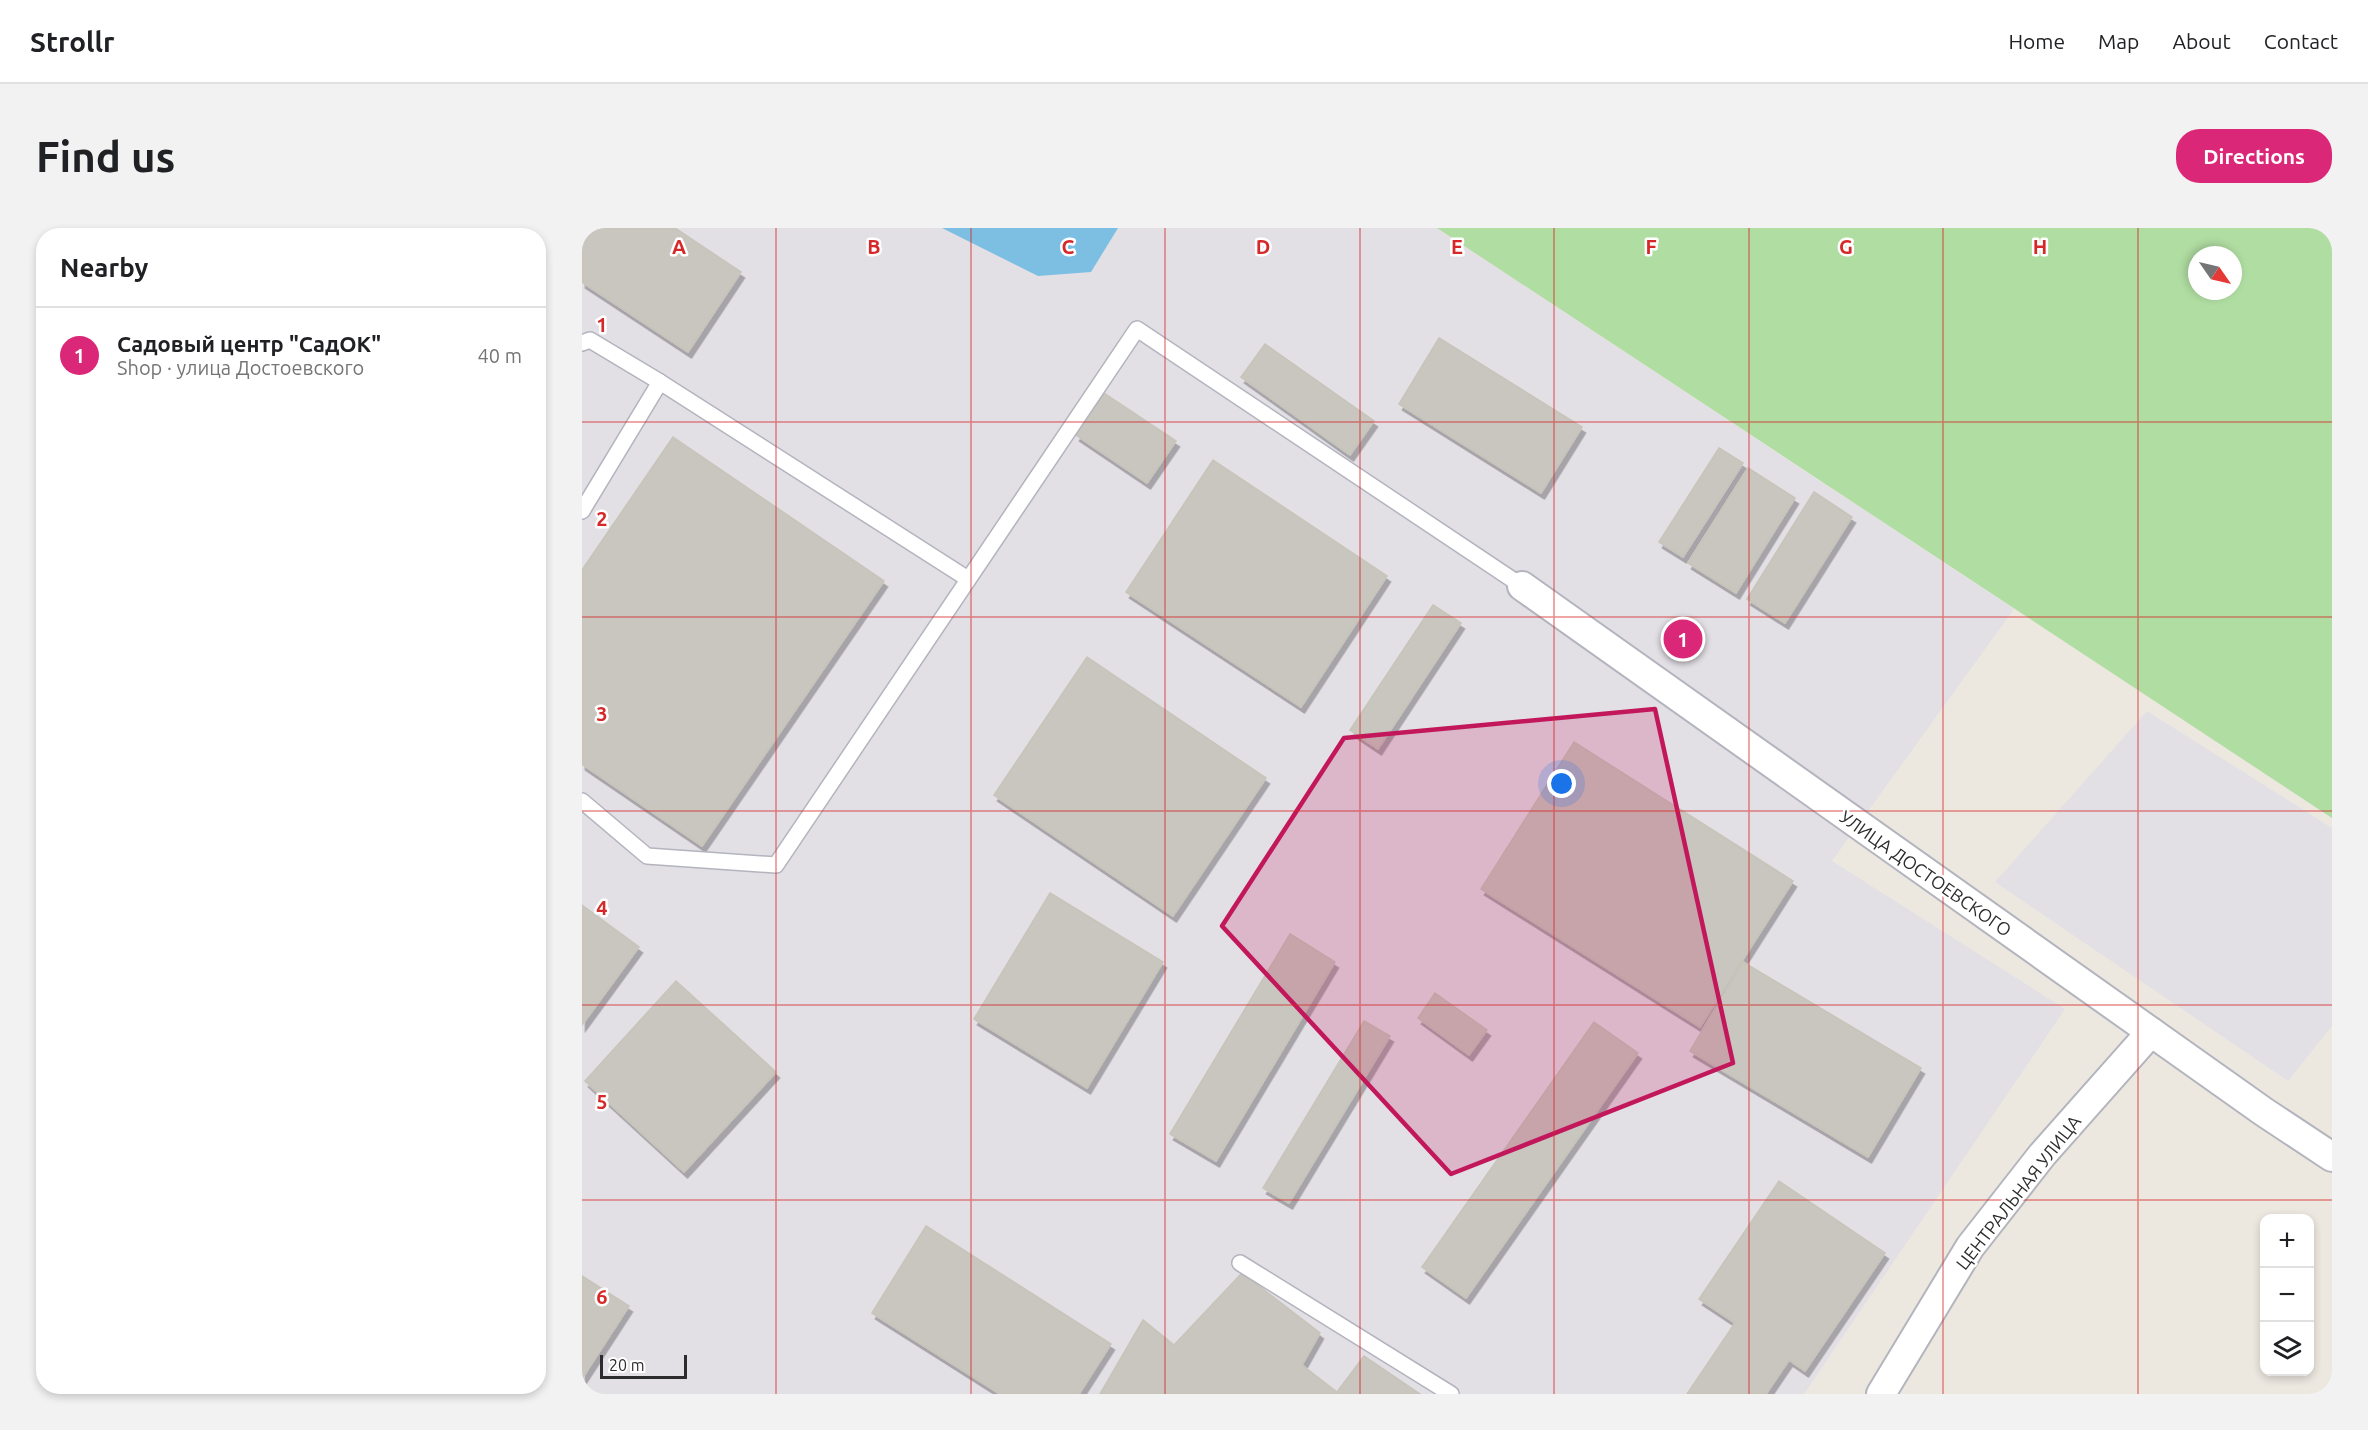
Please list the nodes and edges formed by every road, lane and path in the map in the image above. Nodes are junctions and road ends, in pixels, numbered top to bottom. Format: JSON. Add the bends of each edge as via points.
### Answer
{"nodes":[{"id":1,"x":582,"y":343,"type":"edge"},
{"id":2,"x":660,"y":382,"type":"junction"},
{"id":3,"x":582,"y":511,"type":"edge"},
{"id":4,"x":968,"y":579,"type":"junction"},
{"id":5,"x":1521,"y":586,"type":"joint"},
{"id":6,"x":582,"y":801,"type":"edge"},
{"id":7,"x":2151,"y":1032,"type":"junction"},
{"id":8,"x":2332,"y":1157,"type":"edge"},
{"id":9,"x":1240,"y":1263,"type":"dead end"},
{"id":10,"x":1451,"y":1394,"type":"edge"},
{"id":11,"x":1881,"y":1394,"type":"edge"}],
"edges":[{"from":1,"to":2,"type":"lane","via":[[590,340]]},
{"from":2,"to":3,"type":"lane"},
{"from":2,"to":4,"type":"lane"},
{"from":4,"to":5,"type":"lane","via":[[1137,329]]},
{"from":4,"to":6,"type":"lane","via":[[776,865],[647,856]]},
{"from":5,"to":7,"type":"street","name":"УЛИЦА ДОСТОЕВСКОГО"},
{"from":7,"to":8,"type":"street","name":"УЛИЦА ДОСТОЕВСКОГО"},
{"from":7,"to":11,"type":"street","name":"ЦЕНТРАЛЬНАЯ УЛИЦА","via":[[2042,1155],[1970,1247]]},
{"from":9,"to":10,"type":"lane"}]}
